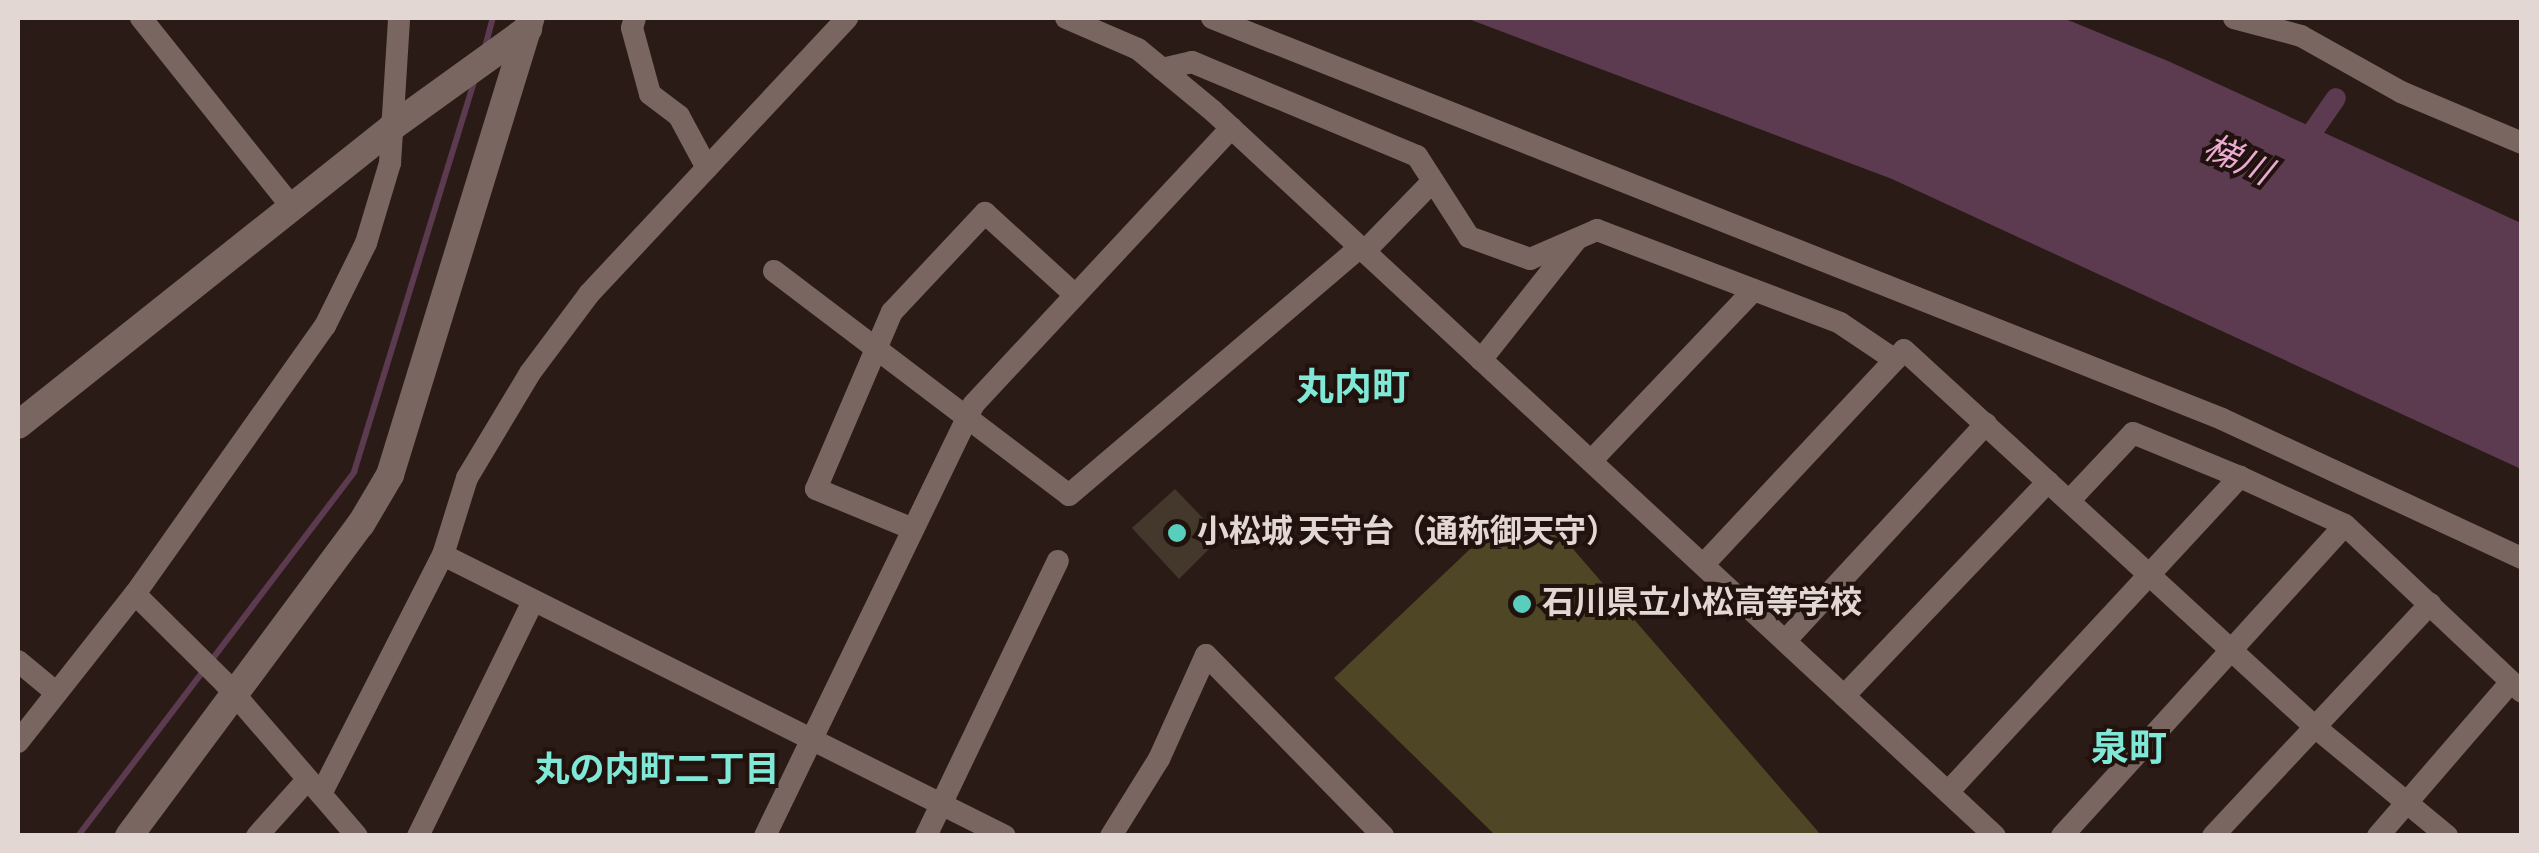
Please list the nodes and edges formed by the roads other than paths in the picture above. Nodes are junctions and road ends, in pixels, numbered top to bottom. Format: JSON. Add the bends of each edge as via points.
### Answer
{"nodes":[{"id":1,"x":140,"y":18,"type":"edge"},
{"id":2,"x":398,"y":18,"type":"edge"},
{"id":3,"x":635,"y":18,"type":"edge"},
{"id":4,"x":847,"y":18,"type":"edge"},
{"id":5,"x":1066,"y":18,"type":"edge"},
{"id":6,"x":1212,"y":18,"type":"edge"},
{"id":7,"x":2234,"y":18,"type":"edge"},
{"id":8,"x":529,"y":24,"type":"edge"},
{"id":9,"x":1162,"y":69,"type":"junction"},
{"id":10,"x":392,"y":127,"type":"junction"},
{"id":11,"x":1231,"y":128,"type":"junction"},
{"id":12,"x":2522,"y":143,"type":"edge"},
{"id":13,"x":707,"y":168,"type":"junction"},
{"id":14,"x":1433,"y":181,"type":"junction"},
{"id":15,"x":292,"y":207,"type":"junction"},
{"id":16,"x":1577,"y":239,"type":"junction"},
{"id":17,"x":1362,"y":249,"type":"junction"},
{"id":18,"x":774,"y":271,"type":"dead end"},
{"id":19,"x":1754,"y":290,"type":"junction"},
{"id":20,"x":1075,"y":295,"type":"junction"},
{"id":21,"x":876,"y":348,"type":"junction"},
{"id":22,"x":1481,"y":360,"type":"junction"},
{"id":23,"x":1895,"y":360,"type":"junction"},
{"id":24,"x":967,"y":417,"type":"junction"},
{"id":25,"x":1986,"y":424,"type":"junction"},
{"id":26,"x":18,"y":425,"type":"edge"},
{"id":27,"x":1591,"y":461,"type":"junction"},
{"id":28,"x":2240,"y":478,"type":"junction"},
{"id":29,"x":2048,"y":482,"type":"junction"},
{"id":30,"x":2070,"y":502,"type":"junction"},
{"id":31,"x":2345,"y":525,"type":"junction"},
{"id":32,"x":913,"y":529,"type":"junction"},
{"id":33,"x":443,"y":555,"type":"junction"},
{"id":34,"x":2522,"y":558,"type":"edge"},
{"id":35,"x":1058,"y":561,"type":"dead end"},
{"id":36,"x":1703,"y":565,"type":"junction"},
{"id":37,"x":2149,"y":575,"type":"junction"},
{"id":38,"x":135,"y":594,"type":"junction"},
{"id":39,"x":533,"y":601,"type":"junction"},
{"id":40,"x":2430,"y":604,"type":"junction"},
{"id":41,"x":1785,"y":641,"type":"junction"},
{"id":42,"x":2232,"y":651,"type":"junction"},
{"id":43,"x":18,"y":661,"type":"edge"},
{"id":44,"x":2516,"y":687,"type":"edge"},
{"id":45,"x":230,"y":689,"type":"junction"},
{"id":46,"x":54,"y":690,"type":"junction"},
{"id":47,"x":1844,"y":696,"type":"junction"},
{"id":48,"x":2315,"y":727,"type":"junction"},
{"id":49,"x":810,"y":741,"type":"junction"},
{"id":50,"x":18,"y":742,"type":"edge"},
{"id":51,"x":315,"y":786,"type":"junction"},
{"id":52,"x":1948,"y":792,"type":"junction"},
{"id":53,"x":941,"y":804,"type":"junction"},
{"id":54,"x":2409,"y":804,"type":"junction"},
{"id":55,"x":129,"y":836,"type":"edge"},
{"id":56,"x":257,"y":836,"type":"edge"},
{"id":57,"x":357,"y":836,"type":"edge"},
{"id":58,"x":418,"y":836,"type":"edge"},
{"id":59,"x":764,"y":836,"type":"edge"},
{"id":60,"x":926,"y":836,"type":"edge"},
{"id":61,"x":1005,"y":836,"type":"edge"},
{"id":62,"x":1111,"y":836,"type":"edge"},
{"id":63,"x":1383,"y":836,"type":"edge"},
{"id":64,"x":1995,"y":836,"type":"edge"},
{"id":65,"x":2062,"y":836,"type":"edge"},
{"id":66,"x":2214,"y":836,"type":"edge"},
{"id":67,"x":2378,"y":836,"type":"edge"},
{"id":68,"x":2446,"y":836,"type":"edge"}],
"edges":[{"from":1,"to":15,"type":"street"},
{"from":2,"to":10,"type":"street"},
{"from":3,"to":13,"type":"street","via":[[650,94],[678,116]]},
{"from":4,"to":13,"type":"street"},
{"from":5,"to":9,"type":"street","via":[[1138,50]]},
{"from":6,"to":34,"type":"street","via":[[2222,419]]},
{"from":7,"to":12,"type":"street","via":[[2302,36],[2401,92]]},
{"from":8,"to":10,"type":"street"},
{"from":8,"to":45,"type":"street","via":[[390,475]]},
{"from":9,"to":11,"type":"street"},
{"from":9,"to":14,"type":"street","via":[[1192,62],[1417,156]]},
{"from":10,"to":15,"type":"street"},
{"from":10,"to":38,"type":"street","via":[[390,163],[366,243],[325,326]]},
{"from":11,"to":17,"type":"street"},
{"from":11,"to":20,"type":"street"},
{"from":13,"to":33,"type":"street","via":[[589,294],[530,373],[467,478]]},
{"from":14,"to":16,"type":"street","via":[[1469,237],[1530,258]]},
{"from":14,"to":17,"type":"street"},
{"from":15,"to":26,"type":"street"},
{"from":16,"to":19,"type":"street","via":[[1597,230]]},
{"from":16,"to":22,"type":"street"},
{"from":17,"to":22,"type":"street"},
{"from":17,"to":24,"type":"street","via":[[1069,495]]},
{"from":18,"to":21,"type":"street"},
{"from":19,"to":23,"type":"street","via":[[1840,323]]},
{"from":19,"to":27,"type":"street"},
{"from":20,"to":21,"type":"street","via":[[985,213],[892,312]]},
{"from":20,"to":24,"type":"street"},
{"from":21,"to":24,"type":"street"},
{"from":21,"to":32,"type":"street","via":[[816,489]]},
{"from":22,"to":27,"type":"street"},
{"from":23,"to":25,"type":"street","via":[[1904,350]]},
{"from":23,"to":36,"type":"street"},
{"from":24,"to":32,"type":"street"},
{"from":25,"to":29,"type":"street"},
{"from":25,"to":41,"type":"street"},
{"from":27,"to":36,"type":"street"},
{"from":28,"to":30,"type":"street","via":[[2133,433]]},
{"from":28,"to":31,"type":"street"},
{"from":28,"to":37,"type":"street"},
{"from":29,"to":30,"type":"street"},
{"from":29,"to":47,"type":"street"},
{"from":30,"to":37,"type":"street"},
{"from":31,"to":40,"type":"street"},
{"from":31,"to":42,"type":"street"},
{"from":32,"to":49,"type":"street"},
{"from":33,"to":39,"type":"street"},
{"from":33,"to":51,"type":"street"},
{"from":35,"to":53,"type":"street"},
{"from":36,"to":41,"type":"street"},
{"from":37,"to":42,"type":"street"},
{"from":37,"to":52,"type":"street"},
{"from":38,"to":45,"type":"street"},
{"from":38,"to":46,"type":"street"},
{"from":39,"to":49,"type":"street"},
{"from":39,"to":58,"type":"street"},
{"from":40,"to":44,"type":"street"},
{"from":40,"to":48,"type":"street"},
{"from":41,"to":47,"type":"street"},
{"from":42,"to":48,"type":"street"},
{"from":42,"to":65,"type":"street"},
{"from":43,"to":46,"type":"street"},
{"from":44,"to":54,"type":"street"},
{"from":45,"to":51,"type":"street"},
{"from":45,"to":55,"type":"street"},
{"from":46,"to":50,"type":"street"},
{"from":47,"to":52,"type":"street"},
{"from":48,"to":54,"type":"street"},
{"from":48,"to":66,"type":"street"},
{"from":49,"to":53,"type":"street"},
{"from":49,"to":59,"type":"street"},
{"from":51,"to":56,"type":"street"},
{"from":51,"to":57,"type":"street"},
{"from":52,"to":64,"type":"street"},
{"from":53,"to":60,"type":"street"},
{"from":53,"to":61,"type":"street"},
{"from":54,"to":67,"type":"street"},
{"from":54,"to":68,"type":"street"},
{"from":62,"to":63,"type":"street","via":[[1158,759],[1206,656]]}]}
